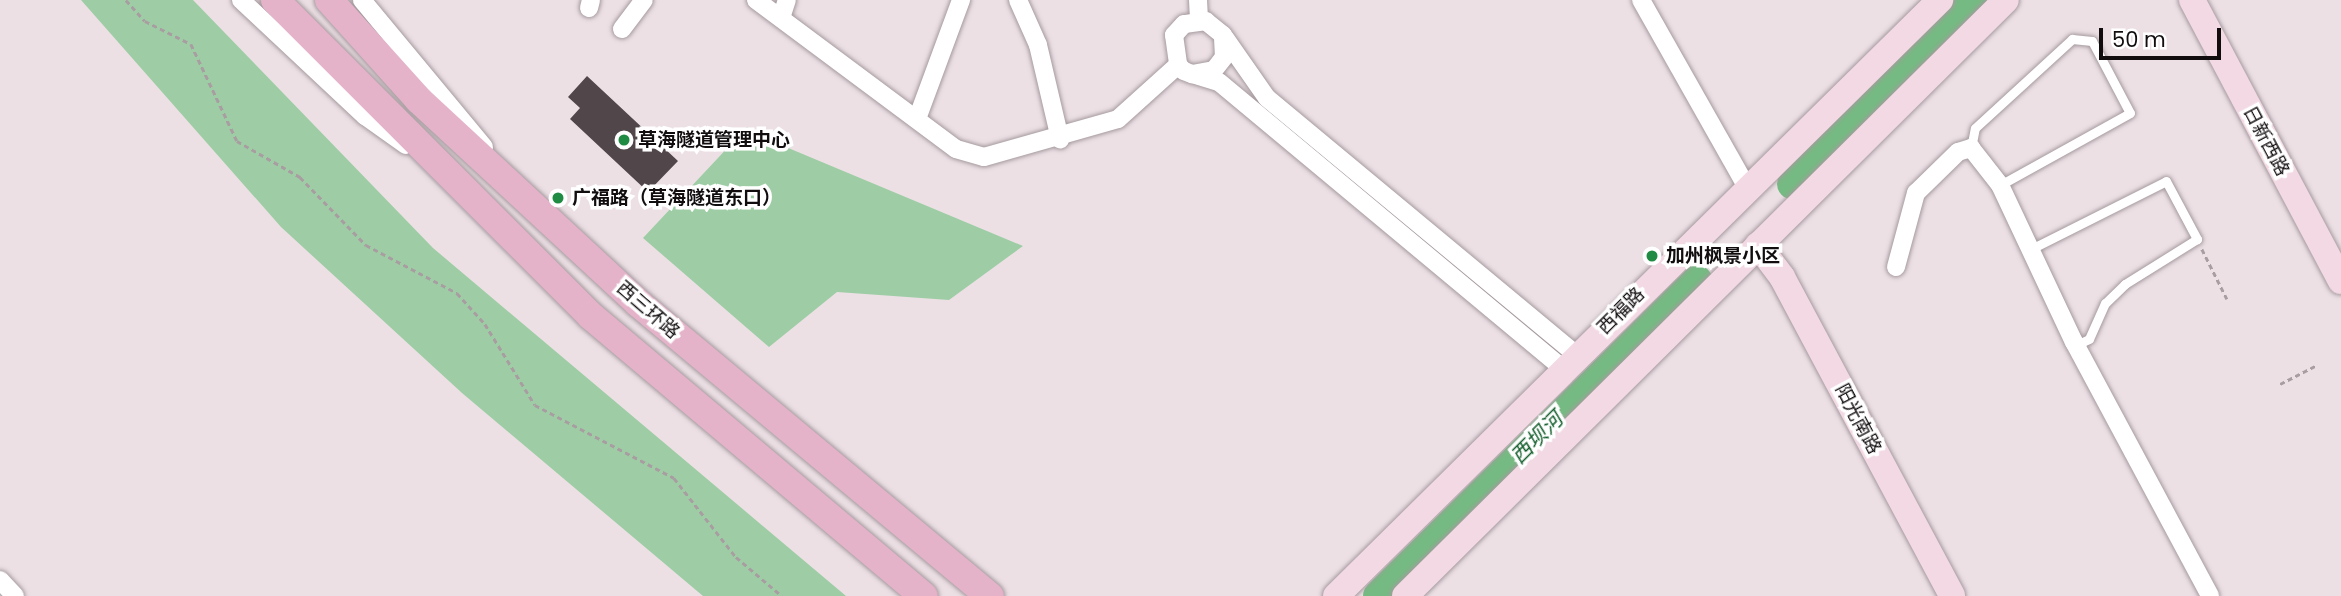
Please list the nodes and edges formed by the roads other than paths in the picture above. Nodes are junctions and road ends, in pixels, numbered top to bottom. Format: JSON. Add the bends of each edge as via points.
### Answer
{"nodes":[{"id":1,"x":241,"y":0,"type":"edge"},
{"id":2,"x":275,"y":0,"type":"edge"},
{"id":3,"x":329,"y":0,"type":"edge"},
{"id":4,"x":362,"y":0,"type":"edge"},
{"id":5,"x":644,"y":0,"type":"edge"},
{"id":6,"x":757,"y":0,"type":"edge"},
{"id":7,"x":787,"y":0,"type":"edge"},
{"id":8,"x":961,"y":0,"type":"edge"},
{"id":9,"x":1018,"y":0,"type":"edge"},
{"id":10,"x":1198,"y":0,"type":"edge"},
{"id":11,"x":1641,"y":0,"type":"edge"},
{"id":12,"x":1940,"y":0,"type":"edge"},
{"id":13,"x":2006,"y":0,"type":"edge"},
{"id":14,"x":2192,"y":0,"type":"edge"},
{"id":15,"x":780,"y":18,"type":"junction"},
{"id":16,"x":1199,"y":20,"type":"junction"},
{"id":17,"x":622,"y":29,"type":"dead end"},
{"id":18,"x":1223,"y":35,"type":"junction"},
{"id":19,"x":1185,"y":70,"type":"junction"},
{"id":20,"x":916,"y":119,"type":"junction"},
{"id":21,"x":1060,"y":139,"type":"junction"},
{"id":22,"x":1971,"y":148,"type":"junction"},
{"id":23,"x":436,"y":166,"type":"junction"},
{"id":24,"x":2000,"y":185,"type":"junction"},
{"id":25,"x":1747,"y":187,"type":"junction"},
{"id":26,"x":517,"y":191,"type":"junction"},
{"id":27,"x":1758,"y":246,"type":"junction"},
{"id":28,"x":2031,"y":249,"type":"junction"},
{"id":29,"x":1896,"y":267,"type":"dead end"},
{"id":30,"x":2341,"y":281,"type":"edge"},
{"id":31,"x":2077,"y":345,"type":"junction"},
{"id":32,"x":1569,"y":362,"type":"junction"},
{"id":33,"x":0,"y":580,"type":"edge"},
{"id":34,"x":15,"y":596,"type":"edge"},
{"id":35,"x":924,"y":596,"type":"edge"},
{"id":36,"x":990,"y":596,"type":"edge"},
{"id":37,"x":1336,"y":596,"type":"edge"},
{"id":38,"x":1405,"y":596,"type":"edge"},
{"id":39,"x":1952,"y":596,"type":"edge"},
{"id":40,"x":2210,"y":596,"type":"edge"}],
"edges":[{"from":1,"to":23,"type":"street","via":[[365,117]]},
{"from":2,"to":23,"type":"main road"},
{"from":3,"to":26,"type":"main road","name":"西三环路","via":[[419,100]]},
{"from":4,"to":26,"type":"street"},
{"from":5,"to":17,"type":"street"},
{"from":6,"to":15,"type":"street"},
{"from":7,"to":15,"type":"street"},
{"from":8,"to":20,"type":"street"},
{"from":9,"to":21,"type":"street","via":[[1038,45]]},
{"from":10,"to":16,"type":"street"},
{"from":11,"to":25,"type":"street"},
{"from":12,"to":25,"type":"main road","name":"西福路"},
{"from":13,"to":27,"type":"main road"},
{"from":14,"to":30,"type":"main road","name":"日新西路"},
{"from":15,"to":20,"type":"street"},
{"from":16,"to":18,"type":"street"},
{"from":16,"to":19,"type":"street","via":[[1174,35]]},
{"from":18,"to":19,"type":"street","via":[[1220,64]]},
{"from":18,"to":32,"type":"street","via":[[1267,98]]},
{"from":19,"to":21,"type":"street","via":[[1118,120]]},
{"from":19,"to":32,"type":"street","via":[[1219,82]]},
{"from":20,"to":21,"type":"street","via":[[956,149],[984,158]]},
{"from":22,"to":24,"type":"street"},
{"from":22,"to":24,"type":"lane","via":[[1975,128],[2072,39],[2092,41],[2130,113]]},
{"from":22,"to":29,"type":"street","via":[[1958,152],[1916,193]]},
{"from":23,"to":35,"type":"main road","via":[[591,316]]},
{"from":24,"to":28,"type":"street"},
{"from":25,"to":32,"type":"main road","name":"西福路"},
{"from":26,"to":36,"type":"main road","name":"西三环路","via":[[638,303]]},
{"from":27,"to":38,"type":"main road"},
{"from":27,"to":39,"type":"main road","name":"阳光南路","via":[[1782,277]]},
{"from":28,"to":31,"type":"street"},
{"from":28,"to":31,"type":"lane","via":[[2166,181],[2197,239],[2125,284],[2105,303],[2088,339]]},
{"from":31,"to":40,"type":"street"},
{"from":32,"to":37,"type":"main road","name":"西福路"},
{"from":33,"to":34,"type":"street"}]}
